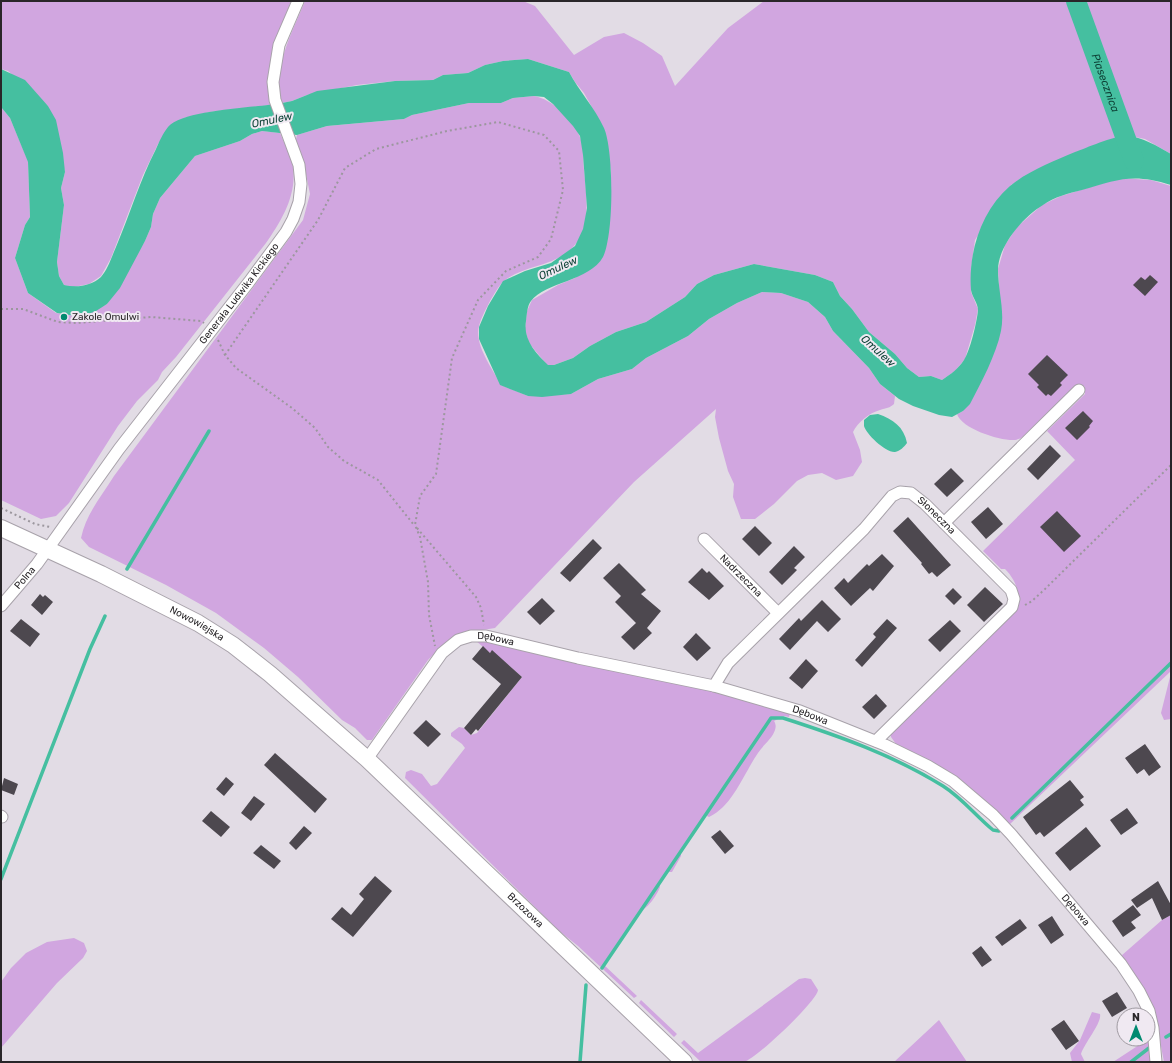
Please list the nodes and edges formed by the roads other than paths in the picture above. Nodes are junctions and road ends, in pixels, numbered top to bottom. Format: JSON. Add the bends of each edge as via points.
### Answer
{"nodes":[{"id":1,"x":298,"y":1,"type":"edge"},
{"id":2,"x":1079,"y":390,"type":"dead end"},
{"id":3,"x":944,"y":523,"type":"junction"},
{"id":4,"x":1,"y":528,"type":"edge"},
{"id":5,"x":704,"y":539,"type":"dead end"},
{"id":6,"x":48,"y":549,"type":"junction"},
{"id":7,"x":1,"y":606,"type":"edge"},
{"id":8,"x":778,"y":613,"type":"junction"},
{"id":9,"x":714,"y":686,"type":"junction"},
{"id":10,"x":876,"y":741,"type":"junction"},
{"id":11,"x":367,"y":759,"type":"junction"},
{"id":12,"x":684,"y":1062,"type":"edge"},
{"id":13,"x":1156,"y":1062,"type":"edge"}],
"edges":[{"from":1,"to":6,"type":"street","name":"Generała Ludwika Kickiego","via":[[279,45],[273,82],[275,100],[299,164],[301,184],[299,202],[293,219],[286,232],[212,330],[119,448]]},
{"from":2,"to":3,"type":"street"},
{"from":3,"to":8,"type":"street","name":"Słoneczna","via":[[910,493],[900,492],[892,496],[864,529]]},
{"from":3,"to":10,"type":"street","name":"Słoneczna","via":[[1011,590],[1014,599],[1012,607]]},
{"from":4,"to":6,"type":"main road","name":"Nowowiejska"},
{"from":5,"to":8,"type":"street","name":"Nadrzeczna"},
{"from":6,"to":7,"type":"street","name":"Polna"},
{"from":6,"to":11,"type":"main road","name":"Nowowiejska","via":[[198,623],[233,645]]},
{"from":8,"to":9,"type":"street","name":"Słoneczna","via":[[728,663]]},
{"from":9,"to":10,"type":"street","name":"Dębowa","via":[[800,711]]},
{"from":9,"to":11,"type":"street","name":"Dębowa","via":[[486,636],[471,636],[451,644],[435,661]]},
{"from":10,"to":13,"type":"street","name":"Dębowa","via":[[928,766],[953,782],[993,814],[1015,838],[1112,953],[1139,991],[1151,1016]]},
{"from":11,"to":12,"type":"main road","name":"Brzozowa"}]}
